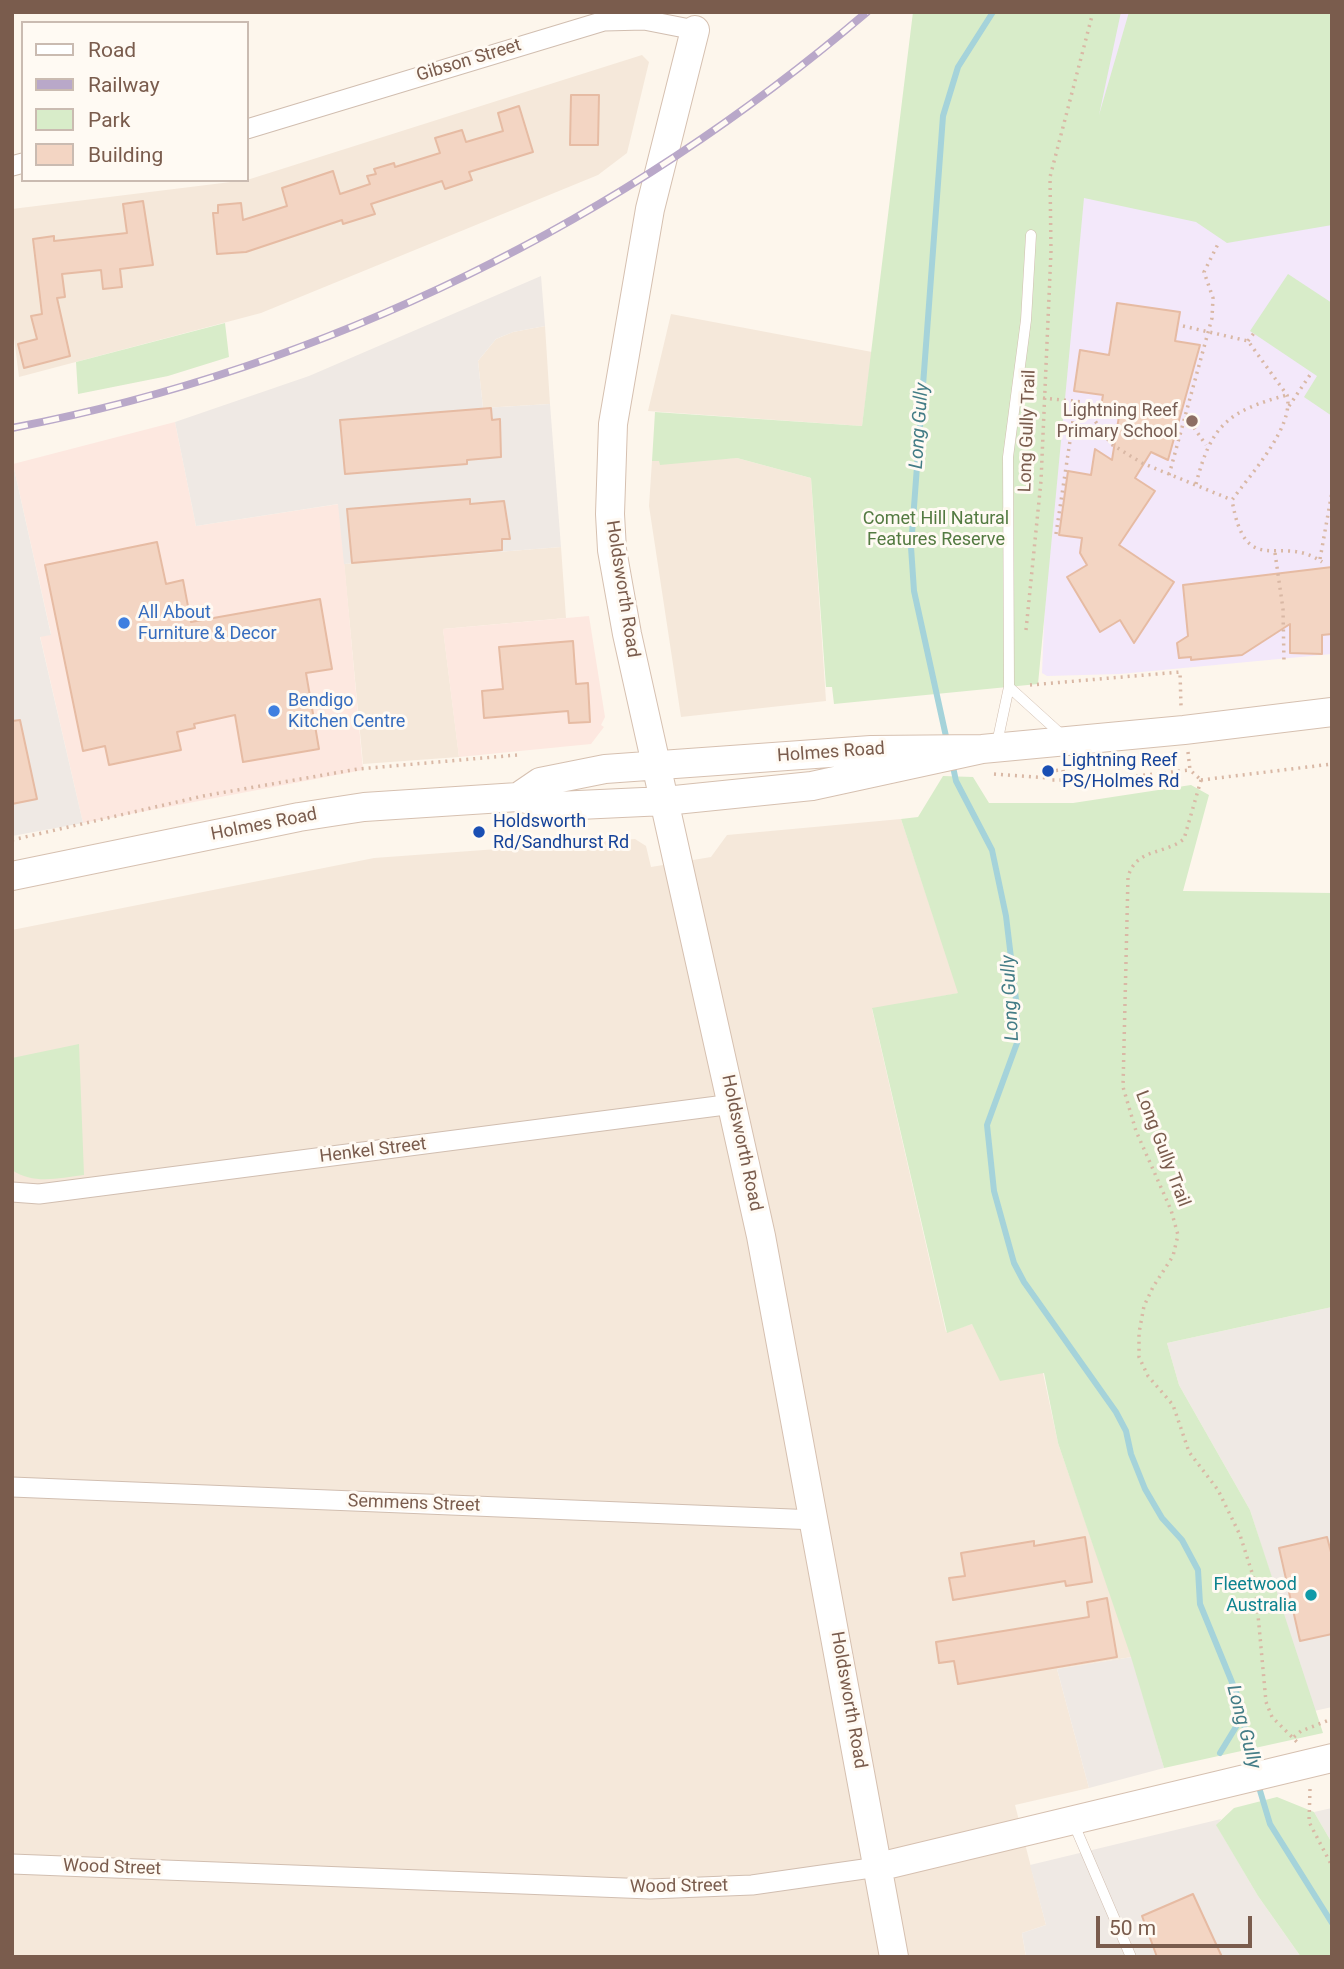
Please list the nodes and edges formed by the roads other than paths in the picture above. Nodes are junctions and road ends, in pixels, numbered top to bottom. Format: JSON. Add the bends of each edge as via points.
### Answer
{"nodes":[{"id":1,"x":696,"y":21,"type":"edge"},
{"id":2,"x":248,"y":129,"type":"edge"},
{"id":3,"x":1031,"y":235,"type":"dead end"},
{"id":4,"x":1009,"y":687,"type":"junction"},
{"id":5,"x":1332,"y":712,"type":"edge"},
{"id":6,"x":1068,"y":741,"type":"junction"},
{"id":7,"x":964,"y":754,"type":"junction"},
{"id":8,"x":656,"y":765,"type":"junction"},
{"id":9,"x":518,"y":797,"type":"junction"},
{"id":10,"x":665,"y":801,"type":"junction"},
{"id":11,"x":12,"y":877,"type":"edge"},
{"id":12,"x":733,"y":1104,"type":"junction"},
{"id":13,"x":12,"y":1192,"type":"edge"},
{"id":14,"x":12,"y":1487,"type":"edge"},
{"id":15,"x":816,"y":1520,"type":"junction"},
{"id":16,"x":1332,"y":1758,"type":"edge"},
{"id":17,"x":1073,"y":1820,"type":"junction"},
{"id":18,"x":12,"y":1864,"type":"edge"},
{"id":19,"x":878,"y":1867,"type":"junction"},
{"id":20,"x":894,"y":1957,"type":"edge"},
{"id":21,"x":1131,"y":1957,"type":"edge"}],
"edges":[{"from":1,"to":2,"type":"street","name":"Gibson Street","via":[[604,21]]},
{"from":1,"to":8,"type":"main road","name":"Holdsworth Road","via":[[657,178],[613,424],[612,550]]},
{"from":3,"to":4,"type":"lane","via":[[1008,457]]},
{"from":4,"to":6,"type":"lane"},
{"from":4,"to":7,"type":"lane"},
{"from":5,"to":6,"type":"main road","name":"Holmes Road"},
{"from":6,"to":7,"type":"main road","name":"Holmes Road"},
{"from":7,"to":8,"type":"main road","name":"Holmes Road"},
{"from":7,"to":10,"type":"main road","name":"Holmes Road","via":[[812,786]]},
{"from":8,"to":9,"type":"main road","name":"Holmes Road","via":[[565,776],[540,782]]},
{"from":8,"to":10,"type":"main road","name":"Holdsworth Road"},
{"from":9,"to":10,"type":"main road","name":"Holmes Road","via":[[557,806]]},
{"from":9,"to":11,"type":"main road","name":"Holmes Road","via":[[320,813]]},
{"from":10,"to":12,"type":"main road","name":"Holdsworth Road"},
{"from":12,"to":13,"type":"street","name":"Henkel Street","via":[[39,1194]]},
{"from":12,"to":15,"type":"main road","name":"Holdsworth Road"},
{"from":14,"to":15,"type":"street","name":"Semmens Street"},
{"from":15,"to":19,"type":"main road","name":"Holdsworth Road"},
{"from":16,"to":17,"type":"main road","name":"Wood Street"},
{"from":17,"to":19,"type":"main road","name":"Wood Street"},
{"from":17,"to":21,"type":"lane"},
{"from":18,"to":19,"type":"street","name":"Wood Street","via":[[650,1889],[752,1885]]},
{"from":19,"to":20,"type":"main road","name":"Holdsworth Road"}]}
